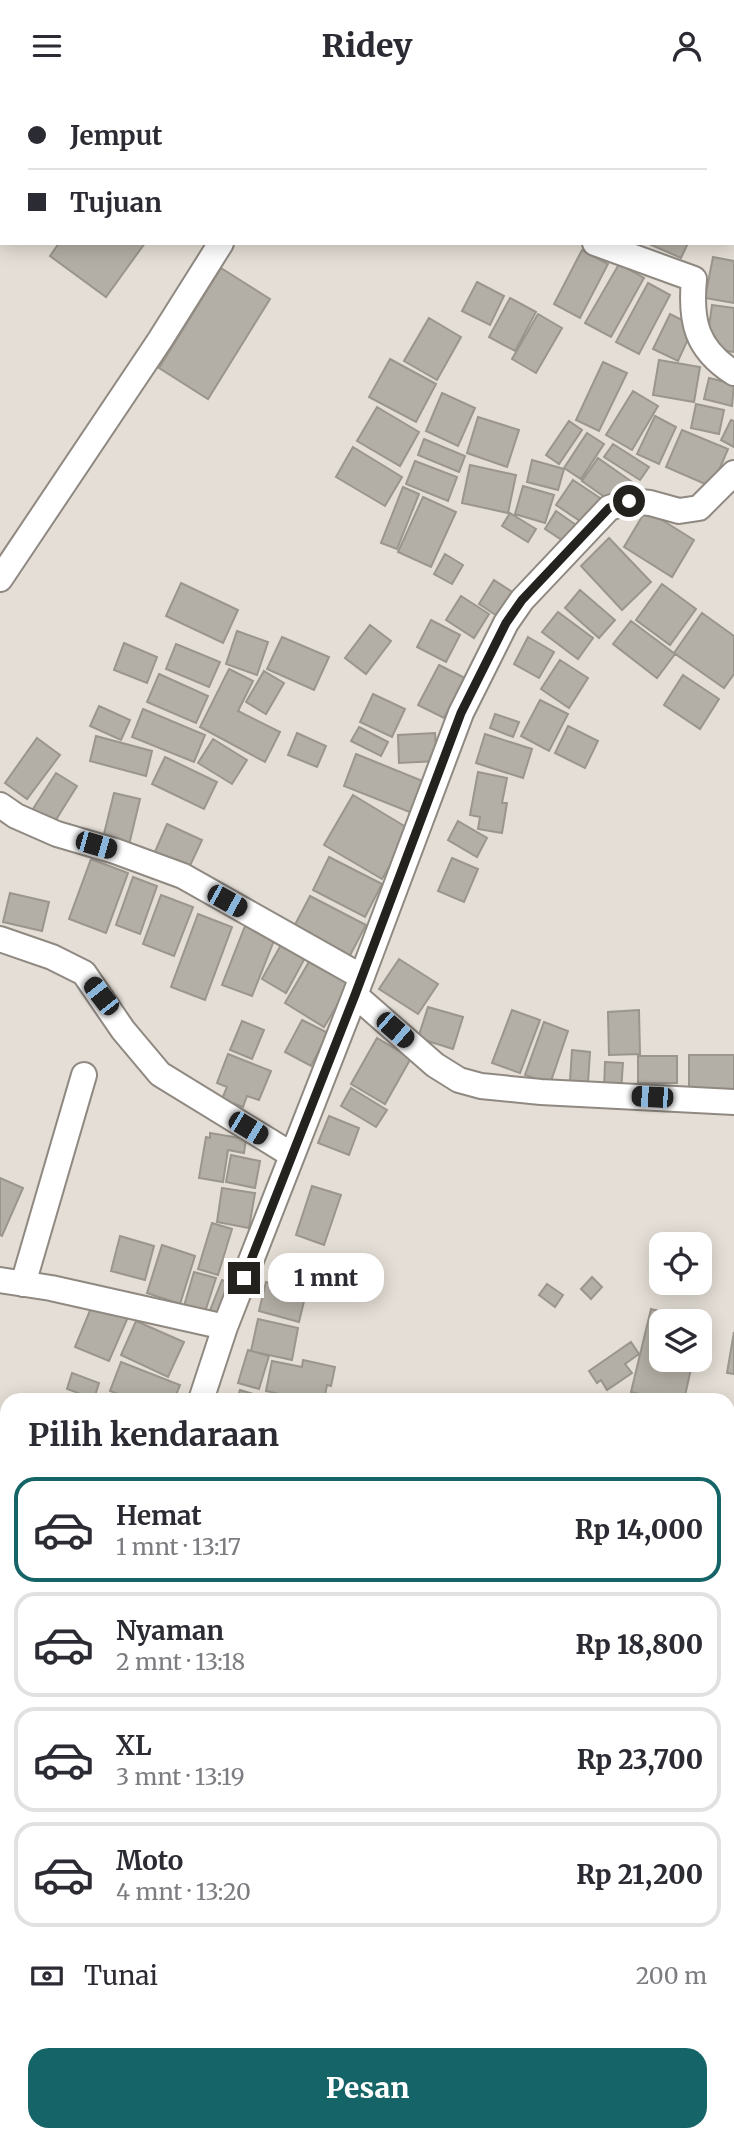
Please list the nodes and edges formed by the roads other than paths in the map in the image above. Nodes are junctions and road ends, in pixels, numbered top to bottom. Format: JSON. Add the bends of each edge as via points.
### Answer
{"nodes":[{"id":1,"x":220,"y":245,"type":"edge"},
{"id":2,"x":601,"y":245,"type":"edge"},
{"id":3,"x":734,"y":373,"type":"edge"},
{"id":4,"x":734,"y":473,"type":"edge"},
{"id":5,"x":0,"y":579,"type":"edge"},
{"id":6,"x":0,"y":805,"type":"edge"},
{"id":7,"x":0,"y":939,"type":"edge"},
{"id":8,"x":358,"y":986,"type":"junction"},
{"id":9,"x":84,"y":1075,"type":"dead end"},
{"id":10,"x":734,"y":1102,"type":"edge"},
{"id":11,"x":292,"y":1156,"type":"junction"},
{"id":12,"x":11,"y":1282,"type":"edge"},
{"id":13,"x":225,"y":1327,"type":"junction"},
{"id":14,"x":203,"y":1393,"type":"edge"}],
"edges":[{"from":1,"to":5,"type":"street"},
{"from":2,"to":3,"type":"street","via":[[694,278],[692,302],[700,340],[709,354]]},
{"from":4,"to":8,"type":"street","via":[[699,508],[679,511],[629,501],[609,508],[522,600],[461,713]]},
{"from":6,"to":8,"type":"street","via":[[57,834],[183,876]]},
{"from":7,"to":11,"type":"street","via":[[84,973],[160,1074]]},
{"from":8,"to":10,"type":"street","via":[[435,1065],[459,1080],[541,1092]]},
{"from":8,"to":11,"type":"street"},
{"from":9,"to":12,"type":"street"},
{"from":11,"to":13,"type":"street"},
{"from":12,"to":13,"type":"street"},
{"from":13,"to":14,"type":"street"}]}
